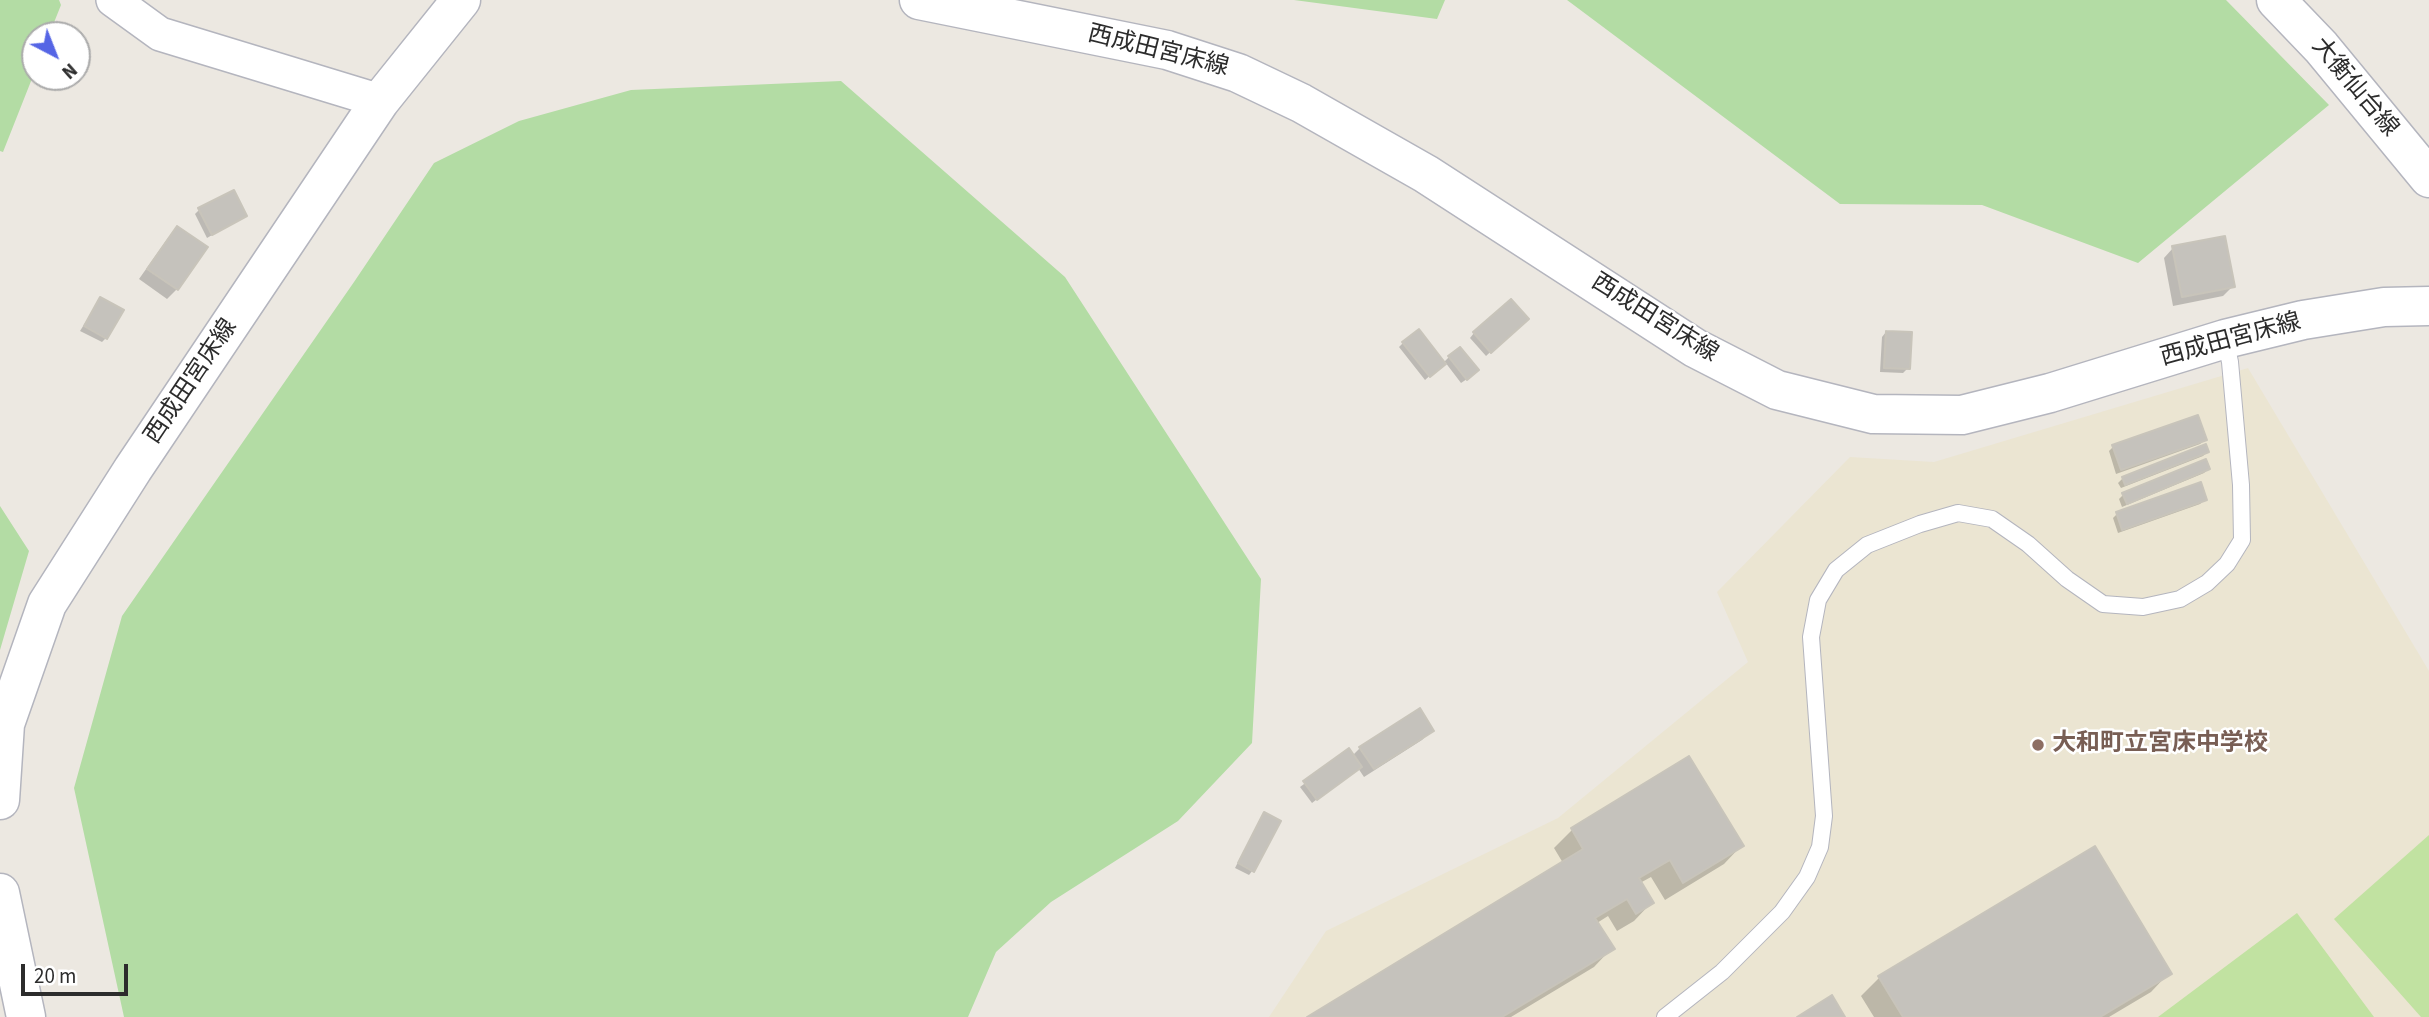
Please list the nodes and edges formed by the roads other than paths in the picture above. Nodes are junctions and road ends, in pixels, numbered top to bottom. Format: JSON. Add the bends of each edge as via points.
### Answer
{"nodes":[{"id":1,"x":113,"y":0,"type":"edge"},
{"id":2,"x":461,"y":0,"type":"edge"},
{"id":3,"x":919,"y":0,"type":"edge"},
{"id":4,"x":2276,"y":0,"type":"edge"},
{"id":5,"x":380,"y":101,"type":"junction"},
{"id":6,"x":2429,"y":178,"type":"edge"},
{"id":7,"x":2429,"y":306,"type":"edge"},
{"id":8,"x":2225,"y":339,"type":"junction"},
{"id":9,"x":0,"y":800,"type":"edge"},
{"id":10,"x":0,"y":893,"type":"edge"},
{"id":11,"x":26,"y":1017,"type":"edge"},
{"id":12,"x":1665,"y":1017,"type":"edge"}],
"edges":[{"from":1,"to":5,"type":"street","via":[[160,34]]},
{"from":2,"to":5,"type":"main road","name":"西成田宮床線"},
{"from":3,"to":8,"type":"main road","name":"西成田宮床線","via":[[1167,50],[1238,73],[1426,174],[1695,348],[1777,390],[1873,414],[1962,415]]},
{"from":4,"to":6,"type":"main road","name":"大衡仙台線"},
{"from":5,"to":9,"type":"main road","name":"西成田宮床線","via":[[47,604],[5,724]]},
{"from":7,"to":8,"type":"main road","name":"西成田宮床線","via":[[2384,307],[2303,320]]},
{"from":8,"to":12,"type":"lane","via":[[2241,485],[2242,540],[2227,564],[2207,583],[2179,599],[2143,607],[2103,604],[1992,519],[1958,513],[1867,545],[1836,570],[1818,600],[1811,637],[1824,816],[1820,847],[1807,877],[1782,912],[1722,972]]},
{"from":10,"to":11,"type":"main road"}]}
